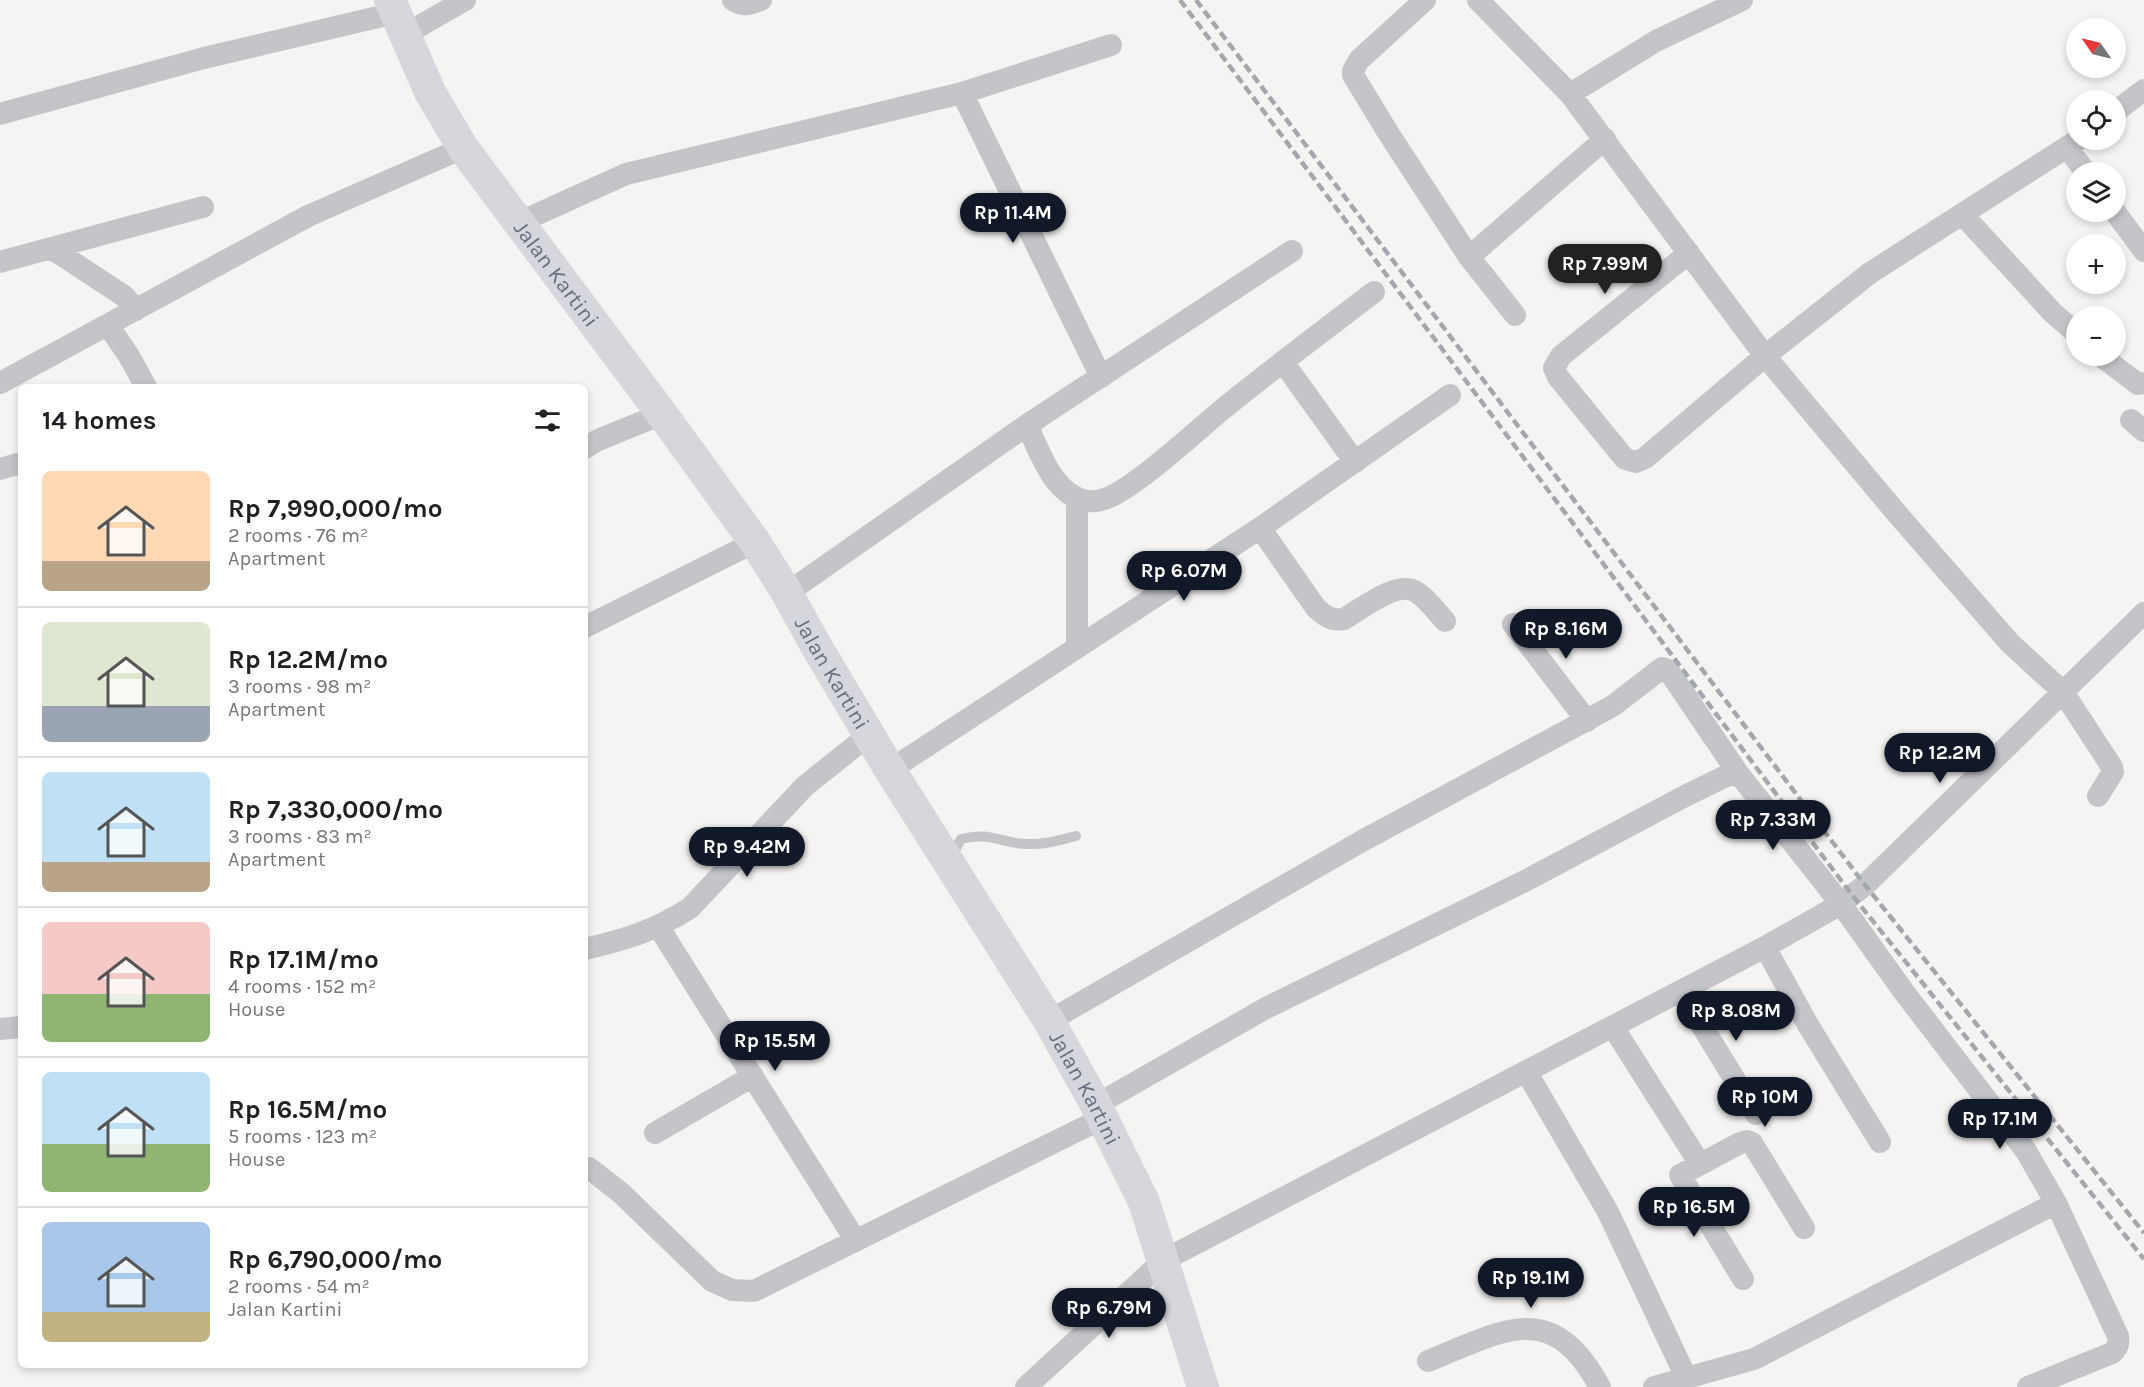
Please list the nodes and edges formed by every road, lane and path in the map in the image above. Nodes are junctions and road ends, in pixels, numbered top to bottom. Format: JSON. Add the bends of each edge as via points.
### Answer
{"nodes":[{"id":1,"x":465,"y":0,"type":"edge"},
{"id":2,"x":733,"y":0,"type":"edge"},
{"id":3,"x":760,"y":0,"type":"edge"},
{"id":4,"x":1425,"y":0,"type":"edge"},
{"id":5,"x":1478,"y":0,"type":"edge"},
{"id":6,"x":1742,"y":0,"type":"edge"},
{"id":7,"x":396,"y":16,"type":"edge"},
{"id":8,"x":1111,"y":45,"type":"dead end"},
{"id":9,"x":2144,"y":90,"type":"edge"},
{"id":10,"x":962,"y":93,"type":"junction"},
{"id":11,"x":1570,"y":94,"type":"junction"},
{"id":12,"x":2126,"y":104,"type":"edge"},
{"id":13,"x":0,"y":114,"type":"edge"},
{"id":14,"x":1605,"y":140,"type":"junction"},
{"id":15,"x":463,"y":148,"type":"junction"},
{"id":16,"x":2066,"y":148,"type":"edge"},
{"id":17,"x":203,"y":207,"type":"dead end"},
{"id":18,"x":1962,"y":214,"type":"junction"},
{"id":19,"x":2122,"y":222,"type":"edge"},
{"id":20,"x":518,"y":223,"type":"junction"},
{"id":21,"x":51,"y":248,"type":"junction"},
{"id":22,"x":1292,"y":251,"type":"dead end"},
{"id":23,"x":2144,"y":251,"type":"edge"},
{"id":24,"x":1689,"y":253,"type":"junction"},
{"id":25,"x":1469,"y":257,"type":"junction"},
{"id":26,"x":0,"y":262,"type":"edge"},
{"id":27,"x":1374,"y":292,"type":"dead end"},
{"id":28,"x":136,"y":310,"type":"junction"},
{"id":29,"x":1515,"y":315,"type":"dead end"},
{"id":30,"x":2066,"y":324,"type":"edge"},
{"id":31,"x":108,"y":325,"type":"junction"},
{"id":32,"x":1765,"y":356,"type":"junction"},
{"id":33,"x":1283,"y":362,"type":"junction"},
{"id":34,"x":2113,"y":366,"type":"edge"},
{"id":35,"x":1101,"y":377,"type":"junction"},
{"id":36,"x":0,"y":383,"type":"edge"},
{"id":37,"x":2144,"y":383,"type":"edge"},
{"id":38,"x":144,"y":384,"type":"edge"},
{"id":39,"x":1450,"y":395,"type":"dead end"},
{"id":40,"x":662,"y":414,"type":"junction"},
{"id":41,"x":1027,"y":425,"type":"junction"},
{"id":42,"x":588,"y":446,"type":"edge"},
{"id":43,"x":1355,"y":462,"type":"junction"},
{"id":44,"x":18,"y":464,"type":"edge"},
{"id":45,"x":0,"y":469,"type":"edge"},
{"id":46,"x":1077,"y":498,"type":"junction"},
{"id":47,"x":1260,"y":528,"type":"junction"},
{"id":48,"x":755,"y":542,"type":"junction"},
{"id":49,"x":787,"y":593,"type":"junction"},
{"id":50,"x":2144,"y":613,"type":"edge"},
{"id":51,"x":1445,"y":621,"type":"dead end"},
{"id":52,"x":1513,"y":624,"type":"dead end"},
{"id":53,"x":588,"y":626,"type":"edge"},
{"id":54,"x":1077,"y":647,"type":"junction"},
{"id":55,"x":2063,"y":692,"type":"junction"},
{"id":56,"x":1587,"y":721,"type":"junction"},
{"id":57,"x":870,"y":734,"type":"junction"},
{"id":58,"x":890,"y":771,"type":"junction"},
{"id":59,"x":1738,"y":772,"type":"junction"},
{"id":60,"x":2098,"y":796,"type":"dead end"},
{"id":61,"x":1076,"y":836,"type":"dead end"},
{"id":62,"x":948,"y":862,"type":"junction"},
{"id":63,"x":1841,"y":904,"type":"junction"},
{"id":64,"x":657,"y":926,"type":"junction"},
{"id":65,"x":1765,"y":947,"type":"junction"},
{"id":66,"x":588,"y":948,"type":"edge"},
{"id":67,"x":1681,"y":992,"type":"junction"},
{"id":68,"x":1048,"y":1021,"type":"junction"},
{"id":69,"x":18,"y":1027,"type":"edge"},
{"id":70,"x":1613,"y":1027,"type":"junction"},
{"id":71,"x":0,"y":1029,"type":"edge"},
{"id":72,"x":1526,"y":1071,"type":"junction"},
{"id":73,"x":753,"y":1076,"type":"junction"},
{"id":74,"x":1100,"y":1112,"type":"junction"},
{"id":75,"x":1756,"y":1114,"type":"dead end"},
{"id":76,"x":655,"y":1133,"type":"dead end"},
{"id":77,"x":1880,"y":1142,"type":"dead end"},
{"id":78,"x":1700,"y":1164,"type":"junction"},
{"id":79,"x":589,"y":1168,"type":"dead end"},
{"id":80,"x":2056,"y":1203,"type":"junction"},
{"id":81,"x":1804,"y":1227,"type":"dead end"},
{"id":82,"x":856,"y":1240,"type":"junction"},
{"id":83,"x":1164,"y":1260,"type":"junction"},
{"id":84,"x":1743,"y":1279,"type":"dead end"},
{"id":85,"x":1428,"y":1361,"type":"dead end"},
{"id":86,"x":1686,"y":1377,"type":"junction"},
{"id":87,"x":1026,"y":1387,"type":"edge"},
{"id":88,"x":1203,"y":1387,"type":"edge"},
{"id":89,"x":1600,"y":1387,"type":"edge"},
{"id":90,"x":1654,"y":1387,"type":"edge"},
{"id":91,"x":2028,"y":1387,"type":"edge"}],
"edges":[{"from":1,"to":7,"type":"street"},
{"from":2,"to":3,"type":"street","via":[[748,5]]},
{"from":4,"to":25,"type":"street","via":[[1359,60],[1353,75]]},
{"from":5,"to":11,"type":"street"},
{"from":6,"to":11,"type":"street","via":[[1656,41]]},
{"from":7,"to":13,"type":"street","via":[[204,58]]},
{"from":7,"to":15,"type":"street","name":"Jalan Kartini","via":[[430,92]]},
{"from":8,"to":10,"type":"street"},
{"from":9,"to":12,"type":"street"},
{"from":10,"to":20,"type":"street","via":[[635,171]]},
{"from":10,"to":35,"type":"street"},
{"from":11,"to":14,"type":"street"},
{"from":14,"to":24,"type":"street"},
{"from":14,"to":25,"type":"street"},
{"from":15,"to":20,"type":"street","name":"Jalan Kartini"},
{"from":15,"to":28,"type":"street","via":[[308,216]]},
{"from":16,"to":18,"type":"street"},
{"from":17,"to":21,"type":"street"},
{"from":18,"to":30,"type":"street"},
{"from":18,"to":32,"type":"street","via":[[1870,273]]},
{"from":19,"to":23,"type":"street"},
{"from":20,"to":40,"type":"street","name":"Jalan Kartini"},
{"from":21,"to":26,"type":"street"},
{"from":21,"to":28,"type":"street","via":[[108,285]]},
{"from":22,"to":35,"type":"street"},
{"from":24,"to":32,"type":"street"},
{"from":24,"to":32,"type":"street","via":[[1561,357],[1554,368],[1558,376],[1625,459],[1636,462],[1646,458]]},
{"from":25,"to":29,"type":"street"},
{"from":27,"to":33,"type":"street"},
{"from":28,"to":31,"type":"street"},
{"from":31,"to":36,"type":"street"},
{"from":31,"to":38,"type":"street"},
{"from":32,"to":55,"type":"street","via":[[2010,643]]},
{"from":33,"to":43,"type":"street"},
{"from":33,"to":46,"type":"street","via":[[1132,484],[1106,499]]},
{"from":34,"to":37,"type":"street","via":[[2132,381]]},
{"from":35,"to":41,"type":"street"},
{"from":39,"to":43,"type":"street"},
{"from":40,"to":42,"type":"street"},
{"from":40,"to":48,"type":"street","name":"Jalan Kartini"},
{"from":41,"to":46,"type":"street","via":[[1063,489]]},
{"from":41,"to":49,"type":"street"},
{"from":43,"to":47,"type":"street"},
{"from":44,"to":45,"type":"street"},
{"from":46,"to":54,"type":"street"},
{"from":47,"to":51,"type":"street","via":[[1324,616],[1344,619],[1393,590],[1404,588],[1424,597]]},
{"from":47,"to":54,"type":"street"},
{"from":48,"to":49,"type":"street","name":"Jalan Kartini"},
{"from":48,"to":53,"type":"street"},
{"from":49,"to":57,"type":"street","name":"Jalan Kartini"},
{"from":50,"to":55,"type":"street"},
{"from":52,"to":56,"type":"street"},
{"from":54,"to":58,"type":"street"},
{"from":55,"to":60,"type":"street","via":[[2112,767],[2113,772]]},
{"from":55,"to":63,"type":"street"},
{"from":56,"to":59,"type":"street","via":[[1653,673],[1662,668],[1668,670]]},
{"from":56,"to":68,"type":"street","via":[[1362,841]]},
{"from":57,"to":58,"type":"street","name":"Jalan Kartini"},
{"from":57,"to":64,"type":"street","via":[[805,786],[690,908]]},
{"from":58,"to":62,"type":"street","name":"Jalan Kartini"},
{"from":59,"to":63,"type":"street"},
{"from":59,"to":74,"type":"street","via":[[1266,1008]]},
{"from":61,"to":62,"type":"lane","via":[[1027,844],[975,835],[961,839]]},
{"from":62,"to":68,"type":"street","name":"Jalan Kartini"},
{"from":63,"to":65,"type":"street"},
{"from":63,"to":80,"type":"street","via":[[2026,1151]]},
{"from":64,"to":66,"type":"street"},
{"from":64,"to":73,"type":"street"},
{"from":65,"to":67,"type":"street"},
{"from":65,"to":77,"type":"street"},
{"from":67,"to":70,"type":"street"},
{"from":67,"to":75,"type":"street"},
{"from":68,"to":74,"type":"street","name":"Jalan Kartini"},
{"from":69,"to":71,"type":"street"},
{"from":70,"to":72,"type":"street"},
{"from":70,"to":78,"type":"street"},
{"from":72,"to":83,"type":"street"},
{"from":72,"to":86,"type":"street","via":[[1608,1212]]},
{"from":73,"to":76,"type":"street"},
{"from":73,"to":82,"type":"street"},
{"from":74,"to":82,"type":"street"},
{"from":74,"to":83,"type":"street","name":"Jalan Kartini","via":[[1144,1202]]},
{"from":78,"to":81,"type":"street","via":[[1740,1143],[1752,1143]]},
{"from":78,"to":84,"type":"street","via":[[1680,1175]]},
{"from":79,"to":82,"type":"street","via":[[621,1193],[712,1281],[732,1290],[754,1291]]},
{"from":80,"to":86,"type":"street","via":[[1754,1359]]},
{"from":80,"to":91,"type":"street","via":[[2119,1342],[2112,1353]]},
{"from":83,"to":87,"type":"street"},
{"from":83,"to":88,"type":"street","name":"Jalan Kartini"},
{"from":85,"to":89,"type":"street","via":[[1507,1330],[1544,1331],[1575,1349]]},
{"from":86,"to":90,"type":"street"}]}
